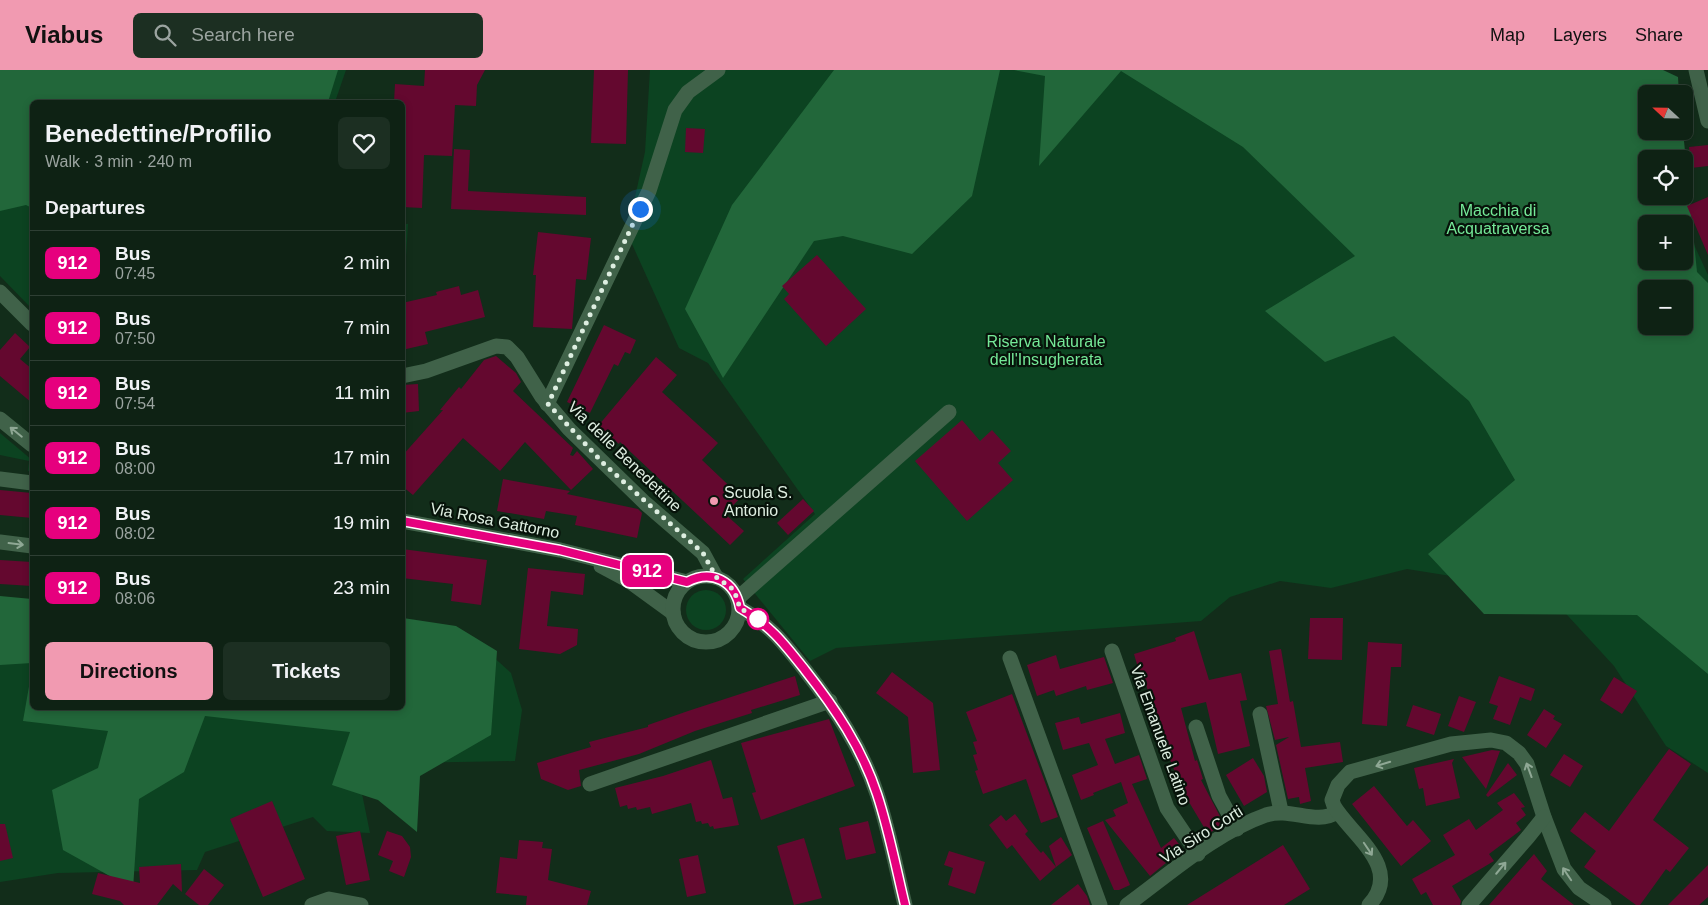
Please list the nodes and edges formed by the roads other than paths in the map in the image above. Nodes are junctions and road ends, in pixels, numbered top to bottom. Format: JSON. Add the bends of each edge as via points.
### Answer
{"nodes":[{"id":1,"x":718,"y":70,"type":"edge"},
{"id":2,"x":1696,"y":70,"type":"edge"},
{"id":3,"x":1708,"y":121,"type":"edge"},
{"id":4,"x":0,"y":292,"type":"edge"},
{"id":5,"x":30,"y":322,"type":"edge"},
{"id":6,"x":405,"y":375,"type":"edge"},
{"id":7,"x":548,"y":404,"type":"junction"},
{"id":8,"x":949,"y":412,"type":"dead end"},
{"id":9,"x":0,"y":419,"type":"edge"},
{"id":10,"x":30,"y":443,"type":"edge"},
{"id":11,"x":0,"y":479,"type":"edge"},
{"id":12,"x":30,"y":483,"type":"edge"},
{"id":13,"x":405,"y":522,"type":"edge"},
{"id":14,"x":0,"y":542,"type":"edge"},
{"id":15,"x":30,"y":546,"type":"edge"},
{"id":16,"x":580,"y":555,"type":"junction"},
{"id":17,"x":716,"y":577,"type":"junction"},
{"id":18,"x":687,"y":582,"type":"junction"},
{"id":19,"x":739,"y":603,"type":"junction"},
{"id":20,"x":673,"y":613,"type":"junction"},
{"id":21,"x":1112,"y":651,"type":"dead end"},
{"id":22,"x":1010,"y":658,"type":"dead end"},
{"id":23,"x":830,"y":701,"type":"junction"},
{"id":24,"x":1260,"y":714,"type":"dead end"},
{"id":25,"x":1196,"y":727,"type":"dead end"},
{"id":26,"x":590,"y":784,"type":"dead end"},
{"id":27,"x":1281,"y":811,"type":"junction"},
{"id":28,"x":1337,"y":812,"type":"junction"},
{"id":29,"x":1544,"y":816,"type":"junction"},
{"id":30,"x":1237,"y":829,"type":"junction"},
{"id":31,"x":1198,"y":854,"type":"junction"},
{"id":32,"x":312,"y":905,"type":"edge"},
{"id":33,"x":361,"y":905,"type":"edge"},
{"id":34,"x":905,"y":905,"type":"edge"},
{"id":35,"x":1100,"y":905,"type":"edge"},
{"id":36,"x":1127,"y":905,"type":"edge"},
{"id":37,"x":1369,"y":905,"type":"edge"},
{"id":38,"x":1470,"y":905,"type":"edge"},
{"id":39,"x":1604,"y":905,"type":"edge"}],
"edges":[{"from":1,"to":7,"type":"street","via":[[688,92],[674,110],[649,191]]},
{"from":2,"to":3,"type":"street"},
{"from":4,"to":5,"type":"street"},
{"from":6,"to":7,"type":"street","name":"Via delle Benedettine","via":[[504,346],[517,358]]},
{"from":7,"to":17,"type":"street","name":"Via delle Benedettine","via":[[605,465],[703,553]]},
{"from":8,"to":19,"type":"street"},
{"from":10,"to":9,"type":"street","one_way":true},
{"from":11,"to":12,"type":"street"},
{"from":13,"to":16,"type":"street","name":"Via Rosa Gattorno"},
{"from":14,"to":15,"type":"street","one_way":true},
{"from":16,"to":18,"type":"street","name":"Via Rosa Gattorno"},
{"from":16,"to":20,"type":"street","name":"Via Rosa Gattorno","via":[[629,582]]},
{"from":17,"to":18,"type":"street","via":[[699,577]]},
{"from":17,"to":19,"type":"street","via":[[731,586]]},
{"from":18,"to":20,"type":"street","via":[[675,598]]},
{"from":19,"to":20,"type":"street","via":[[738,620],[732,630],[721,639],[709,642],[692,640],[682,632]]},
{"from":19,"to":23,"type":"street","via":[[770,628]]},
{"from":21,"to":31,"type":"street","name":"Via Emanuele Latino","via":[[1167,808]]},
{"from":22,"to":35,"type":"street"},
{"from":23,"to":26,"type":"street"},
{"from":23,"to":34,"type":"street","via":[[853,741],[877,795]]},
{"from":24,"to":27,"type":"street"},
{"from":25,"to":30,"type":"street","via":[[1219,796]]},
{"from":27,"to":28,"type":"street","via":[[1324,818]]},
{"from":27,"to":30,"type":"street","name":"Via Siro Corti"},
{"from":29,"to":28,"type":"street","one_way":true,"via":[[1527,764],[1506,743],[1491,740],[1451,744],[1350,772],[1334,792],[1332,800]]},
{"from":28,"to":37,"type":"street","one_way":true,"via":[[1370,850],[1380,871],[1379,890]]},
{"from":38,"to":29,"type":"street","one_way":true},
{"from":39,"to":29,"type":"street","one_way":true,"via":[[1586,894],[1568,875],[1557,855]]},
{"from":30,"to":31,"type":"street","name":"Via Siro Corti"},
{"from":31,"to":36,"type":"street","name":"Via Siro Corti"},
{"from":32,"to":33,"type":"street","via":[[329,899]]}]}
